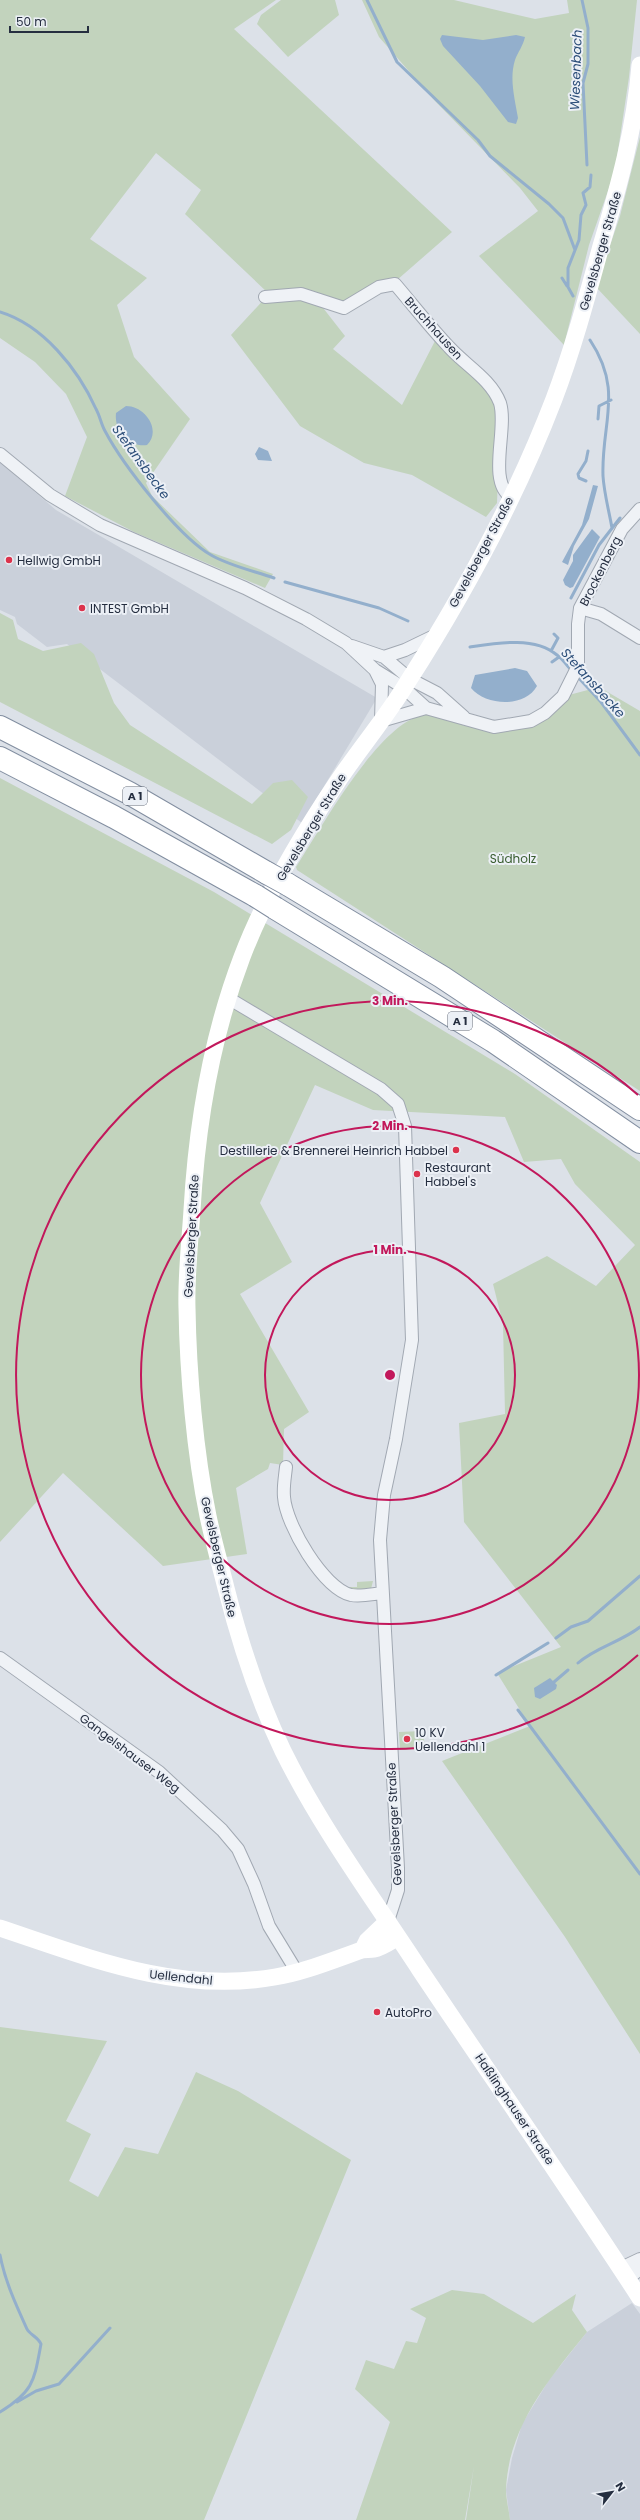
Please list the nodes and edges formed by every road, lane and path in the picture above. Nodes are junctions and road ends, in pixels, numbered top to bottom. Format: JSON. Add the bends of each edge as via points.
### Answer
{"nodes":[{"id":1,"x":640,"y":65,"type":"edge"},
{"id":2,"x":264,"y":297,"type":"dead end"},
{"id":3,"x":0,"y":454,"type":"edge"},
{"id":4,"x":510,"y":497,"type":"junction"},
{"id":5,"x":640,"y":509,"type":"edge"},
{"id":6,"x":580,"y":608,"type":"junction"},
{"id":7,"x":436,"y":635,"type":"junction"},
{"id":8,"x":640,"y":638,"type":"edge"},
{"id":9,"x":346,"y":644,"type":"junction"},
{"id":10,"x":384,"y":656,"type":"junction"},
{"id":11,"x":375,"y":670,"type":"junction"},
{"id":12,"x":407,"y":684,"type":"junction"},
{"id":13,"x":426,"y":708,"type":"junction"},
{"id":14,"x":465,"y":718,"type":"junction"},
{"id":15,"x":381,"y":721,"type":"junction"},
{"id":16,"x":0,"y":727,"type":"edge"},
{"id":17,"x":0,"y":758,"type":"edge"},
{"id":18,"x":228,"y":998,"type":"junction"},
{"id":19,"x":640,"y":1110,"type":"edge"},
{"id":20,"x":640,"y":1142,"type":"edge"},
{"id":21,"x":286,"y":1467,"type":"dead end"},
{"id":22,"x":382,"y":1593,"type":"junction"},
{"id":23,"x":0,"y":1658,"type":"edge"},
{"id":24,"x":388,"y":1921,"type":"junction"},
{"id":25,"x":0,"y":1928,"type":"edge"},
{"id":26,"x":398,"y":1937,"type":"junction"},
{"id":27,"x":364,"y":1949,"type":"junction"},
{"id":28,"x":297,"y":1972,"type":"junction"},
{"id":29,"x":640,"y":2259,"type":"edge"},
{"id":30,"x":630,"y":2272,"type":"edge"},
{"id":31,"x":640,"y":2298,"type":"edge"}],
"edges":[{"from":1,"to":4,"type":"main road","name":"Gevelsberger Straße","via":[[629,146],[589,289],[554,397]]},
{"from":2,"to":4,"type":"street","name":"Bruchhausen","via":[[301,294],[344,308],[379,287],[395,284],[449,348],[493,389],[500,404],[502,424],[499,478],[505,493]]},
{"from":3,"to":9,"type":"street","via":[[50,495],[100,525],[266,597]]},
{"from":4,"to":7,"type":"main road","name":"Gevelsberger Straße"},
{"from":5,"to":6,"type":"street","name":"Brockenberg","via":[[622,529]]},
{"from":6,"to":8,"type":"street","via":[[601,614]]},
{"from":6,"to":14,"type":"street","name":"Brockenberg","via":[[578,666],[556,704],[531,721],[494,727]]},
{"from":7,"to":10,"type":"street","via":[[405,650]]},
{"from":7,"to":12,"type":"main road","name":"Gevelsberger Straße"},
{"from":9,"to":10,"type":"street"},
{"from":9,"to":11,"type":"street"},
{"from":10,"to":12,"type":"street"},
{"from":11,"to":12,"type":"street"},
{"from":11,"to":15,"type":"street","via":[[382,684]]},
{"from":12,"to":13,"type":"street","name":"Brockenberg"},
{"from":12,"to":14,"type":"street","name":"Brockenberg","via":[[437,693]]},
{"from":12,"to":15,"type":"main road","name":"Gevelsberger Straße"},
{"from":13,"to":14,"type":"street","name":"Brockenberg"},
{"from":13,"to":15,"type":"street"},
{"from":15,"to":18,"type":"main road","name":"Gevelsberger Straße","via":[[335,785],[284,869],[260,915]]},
{"from":16,"to":19,"type":"highway","number":"A 1","bridge":true,"via":[[129,793],[288,884],[442,977]]},
{"from":17,"to":20,"type":"highway","number":"A 1","bridge":true,"via":[[114,817],[256,896],[493,1041]]},
{"from":18,"to":22,"type":"street","name":"Gevelsberger Straße","via":[[380,1089],[398,1104],[405,1126],[412,1340],[396,1440],[384,1495],[380,1540]]},
{"from":18,"to":24,"type":"main road","name":"Gevelsberger Straße","via":[[206,1081],[200,1116],[186,1306],[195,1424],[207,1514],[251,1674],[277,1738],[306,1794]]},
{"from":21,"to":22,"type":"street","via":[[284,1498],[288,1513],[296,1533],[318,1568],[334,1585],[351,1595]]},
{"from":22,"to":24,"type":"street","name":"Gevelsberger Straße","via":[[398,1868],[398,1890]]},
{"from":23,"to":28,"type":"street","name":"Gangelshauser Weg","via":[[159,1772],[222,1830],[238,1849],[272,1931]]},
{"from":24,"to":26,"type":"main road","name":"Haßlinghauser Straße"},
{"from":24,"to":27,"type":"main road","via":[[367,1941]]},
{"from":25,"to":28,"type":"main road","name":"Uellendahl","via":[[65,1951],[157,1976],[191,1981],[220,1981],[252,1980]]},
{"from":26,"to":27,"type":"main road","name":"Uellendahl","via":[[377,1948]]},
{"from":26,"to":30,"type":"main road","name":"Haßlinghauser Straße"},
{"from":27,"to":28,"type":"main road","name":"Uellendahl"},
{"from":29,"to":30,"type":"street"},
{"from":30,"to":31,"type":"main road","name":"Haßlinghauser Straße"}]}
